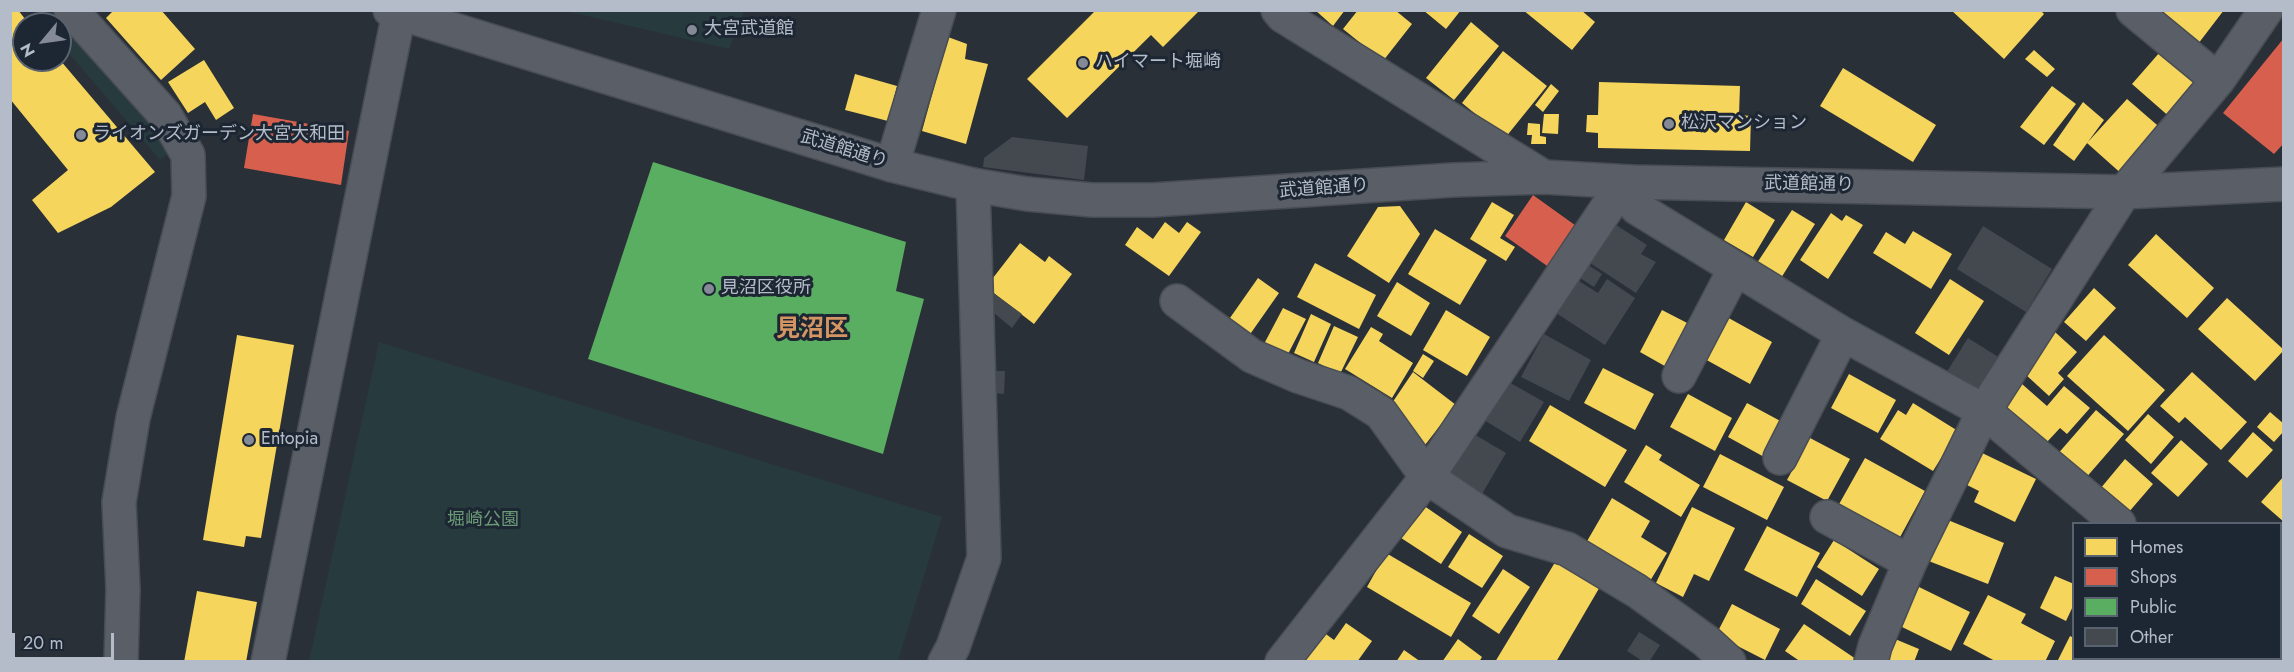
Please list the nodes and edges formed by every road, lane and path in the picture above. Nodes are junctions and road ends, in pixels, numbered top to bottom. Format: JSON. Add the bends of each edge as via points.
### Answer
{"nodes":[{"id":1,"x":70,"y":10,"type":"edge"},
{"id":2,"x":939,"y":10,"type":"edge"},
{"id":3,"x":2133,"y":10,"type":"edge"},
{"id":4,"x":2266,"y":10,"type":"edge"},
{"id":5,"x":396,"y":11,"type":"edge"},
{"id":6,"x":1283,"y":12,"type":"edge"},
{"id":7,"x":2218,"y":80,"type":"junction"},
{"id":8,"x":892,"y":165,"type":"junction"},
{"id":9,"x":1544,"y":177,"type":"junction"},
{"id":10,"x":2283,"y":184,"type":"edge"},
{"id":11,"x":973,"y":185,"type":"junction"},
{"id":12,"x":1628,"y":187,"type":"junction"},
{"id":13,"x":2124,"y":192,"type":"junction"},
{"id":14,"x":1735,"y":269,"type":"junction"},
{"id":15,"x":1177,"y":301,"type":"dead end"},
{"id":16,"x":1843,"y":334,"type":"junction"},
{"id":17,"x":1678,"y":376,"type":"dead end"},
{"id":18,"x":1984,"y":411,"type":"junction"},
{"id":19,"x":1780,"y":458,"type":"dead end"},
{"id":20,"x":1427,"y":477,"type":"junction"},
{"id":21,"x":1827,"y":517,"type":"dead end"},
{"id":22,"x":2117,"y":522,"type":"edge"},
{"id":23,"x":1910,"y":562,"type":"junction"},
{"id":24,"x":121,"y":662,"type":"edge"},
{"id":25,"x":268,"y":662,"type":"edge"},
{"id":26,"x":945,"y":662,"type":"edge"},
{"id":27,"x":1282,"y":662,"type":"edge"},
{"id":28,"x":1729,"y":662,"type":"edge"},
{"id":29,"x":1871,"y":662,"type":"edge"}],
"edges":[{"from":1,"to":24,"type":"street","via":[[165,115],[188,155],[189,196],[133,418],[119,502]]},
{"from":2,"to":8,"type":"street"},
{"from":3,"to":7,"type":"street"},
{"from":4,"to":7,"type":"street"},
{"from":5,"to":8,"type":"street","name":"武道館通り"},
{"from":5,"to":25,"type":"street"},
{"from":6,"to":9,"type":"street"},
{"from":7,"to":13,"type":"street"},
{"from":8,"to":11,"type":"street","name":"武道館通り"},
{"from":9,"to":11,"type":"street","name":"武道館通り","via":[[1153,200],[1092,200]]},
{"from":9,"to":12,"type":"street","name":"武道館通り"},
{"from":10,"to":13,"type":"street","name":"武道館通り"},
{"from":11,"to":26,"type":"street","via":[[984,558]]},
{"from":12,"to":13,"type":"street","name":"武道館通り"},
{"from":12,"to":14,"type":"street","via":[[1637,207]]},
{"from":12,"to":20,"type":"street","via":[[1611,202]]},
{"from":13,"to":18,"type":"street"},
{"from":14,"to":16,"type":"street"},
{"from":14,"to":17,"type":"street"},
{"from":15,"to":20,"type":"street","via":[[1252,356],[1349,393],[1381,412]]},
{"from":16,"to":18,"type":"street"},
{"from":16,"to":19,"type":"street"},
{"from":18,"to":22,"type":"street"},
{"from":18,"to":23,"type":"street"},
{"from":20,"to":27,"type":"street"},
{"from":20,"to":28,"type":"street","via":[[1507,531],[1567,549],[1637,591]]},
{"from":21,"to":23,"type":"street"},
{"from":23,"to":29,"type":"street"}]}
